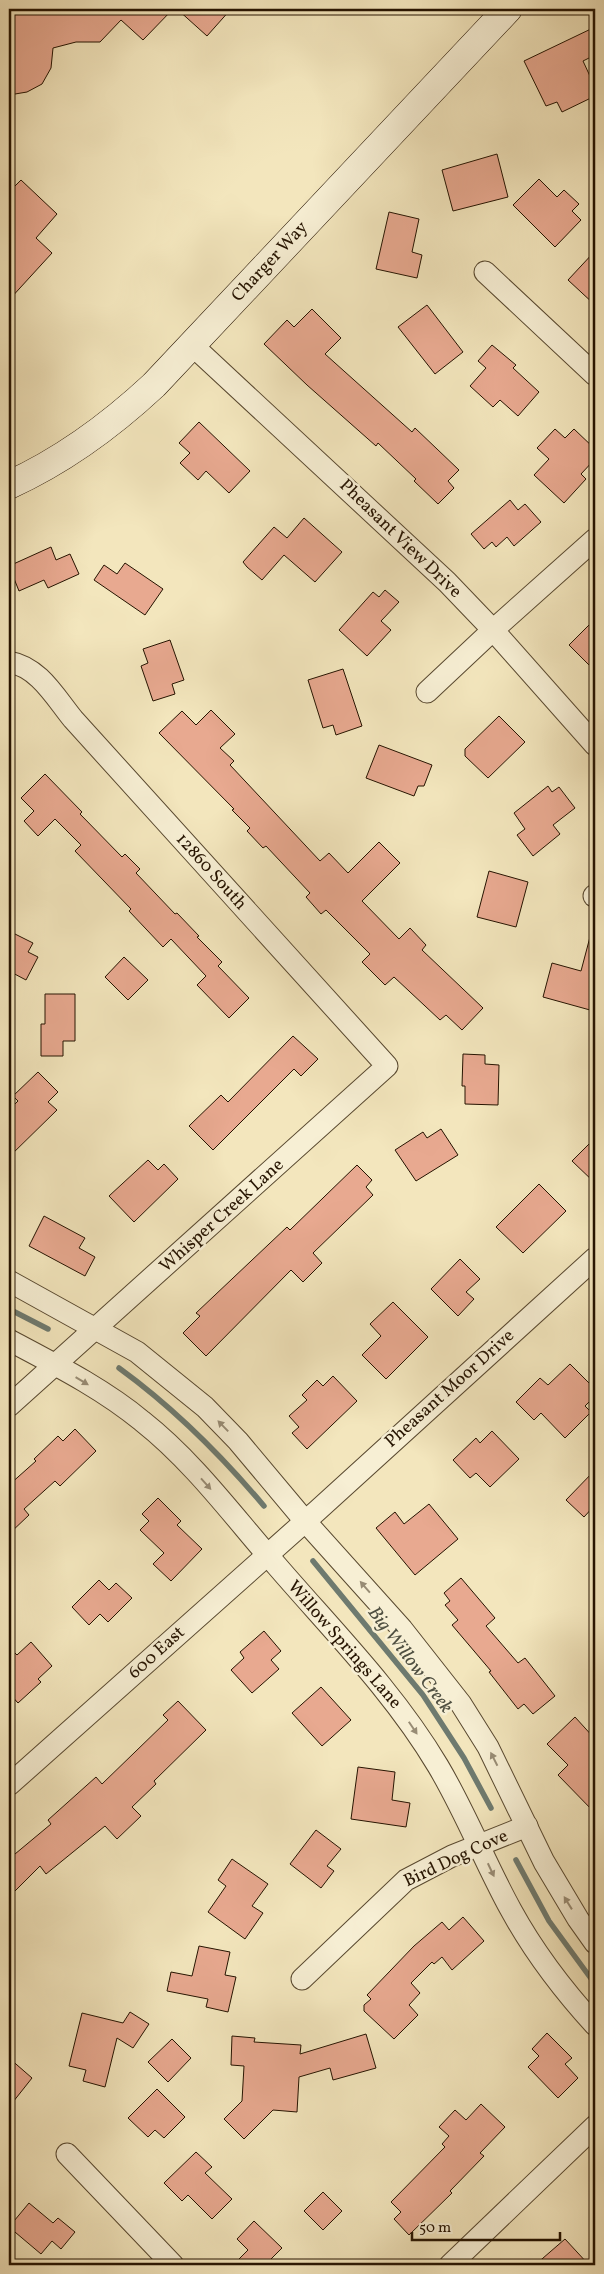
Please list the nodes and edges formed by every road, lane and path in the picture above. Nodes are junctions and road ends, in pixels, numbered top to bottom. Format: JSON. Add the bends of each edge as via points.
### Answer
{"nodes":[{"id":1,"x":508,"y":9,"type":"edge"},
{"id":2,"x":485,"y":272,"type":"dead end"},
{"id":3,"x":192,"y":345,"type":"junction"},
{"id":4,"x":595,"y":375,"type":"edge"},
{"id":5,"x":9,"y":485,"type":"edge"},
{"id":6,"x":595,"y":539,"type":"edge"},
{"id":7,"x":493,"y":630,"type":"junction"},
{"id":8,"x":9,"y":662,"type":"edge"},
{"id":9,"x":427,"y":692,"type":"dead end"},
{"id":10,"x":595,"y":745,"type":"edge"},
{"id":11,"x":387,"y":1066,"type":"joint"},
{"id":12,"x":595,"y":1258,"type":"edge"},
{"id":13,"x":9,"y":1281,"type":"edge"},
{"id":14,"x":97,"y":1328,"type":"junction"},
{"id":15,"x":9,"y":1340,"type":"edge"},
{"id":16,"x":56,"y":1365,"type":"junction"},
{"id":17,"x":9,"y":1406,"type":"edge"},
{"id":18,"x":306,"y":1521,"type":"junction"},
{"id":19,"x":267,"y":1555,"type":"junction"},
{"id":20,"x":9,"y":1785,"type":"edge"},
{"id":21,"x":527,"y":1826,"type":"junction"},
{"id":22,"x":480,"y":1845,"type":"junction"},
{"id":23,"x":595,"y":1943,"type":"edge"},
{"id":24,"x":302,"y":1979,"type":"dead end"},
{"id":25,"x":595,"y":2025,"type":"edge"},
{"id":26,"x":595,"y":2126,"type":"edge"},
{"id":27,"x":67,"y":2154,"type":"dead end"},
{"id":28,"x":174,"y":2265,"type":"edge"},
{"id":29,"x":450,"y":2265,"type":"edge"}],
"edges":[{"from":1,"to":3,"type":"street","name":"Charger Way"},
{"from":2,"to":4,"type":"street"},
{"from":3,"to":5,"type":"street","name":"Charger Way","via":[[154,385],[103,429],[53,462]]},
{"from":3,"to":7,"type":"street","name":"Pheasant View Drive","via":[[418,554]]},
{"from":6,"to":7,"type":"street"},
{"from":7,"to":9,"type":"street"},
{"from":7,"to":10,"type":"street","name":"Pheasant View Drive"},
{"from":8,"to":11,"type":"street","name":"12860 South","via":[[38,676],[73,719]]},
{"from":11,"to":14,"type":"street","name":"Whisper Creek Lane"},
{"from":12,"to":18,"type":"street","name":"Pheasant Moor Drive"},
{"from":13,"to":14,"type":"street"},
{"from":14,"to":16,"type":"street","name":"Whisper Creek Lane"},
{"from":18,"to":14,"type":"street","one_way":true,"via":[[204,1406],[137,1352]]},
{"from":15,"to":16,"type":"street","name":"Willow Springs Lane"},
{"from":16,"to":17,"type":"street","name":"Whisper Creek Lane"},
{"from":16,"to":19,"type":"street","name":"Willow Springs Lane","one_way":true,"via":[[106,1395],[163,1439]]},
{"from":18,"to":19,"type":"street","name":"600 East"},
{"from":21,"to":18,"type":"street","one_way":true,"via":[[488,1747],[461,1704],[402,1629]]},
{"from":19,"to":20,"type":"street","name":"600 East"},
{"from":19,"to":22,"type":"street","name":"Willow Springs Lane","one_way":true,"via":[[380,1683],[413,1726]]},
{"from":21,"to":22,"type":"street","name":"Bird Dog Cove"},
{"from":23,"to":21,"type":"street","one_way":true,"via":[[561,1892]]},
{"from":22,"to":24,"type":"street","name":"Bird Dog Cove","via":[[416,1874],[396,1887]]},
{"from":22,"to":25,"type":"street","name":"Willow Springs Lane","one_way":true,"via":[[532,1946]]},
{"from":26,"to":29,"type":"street"},
{"from":27,"to":28,"type":"street"}]}
